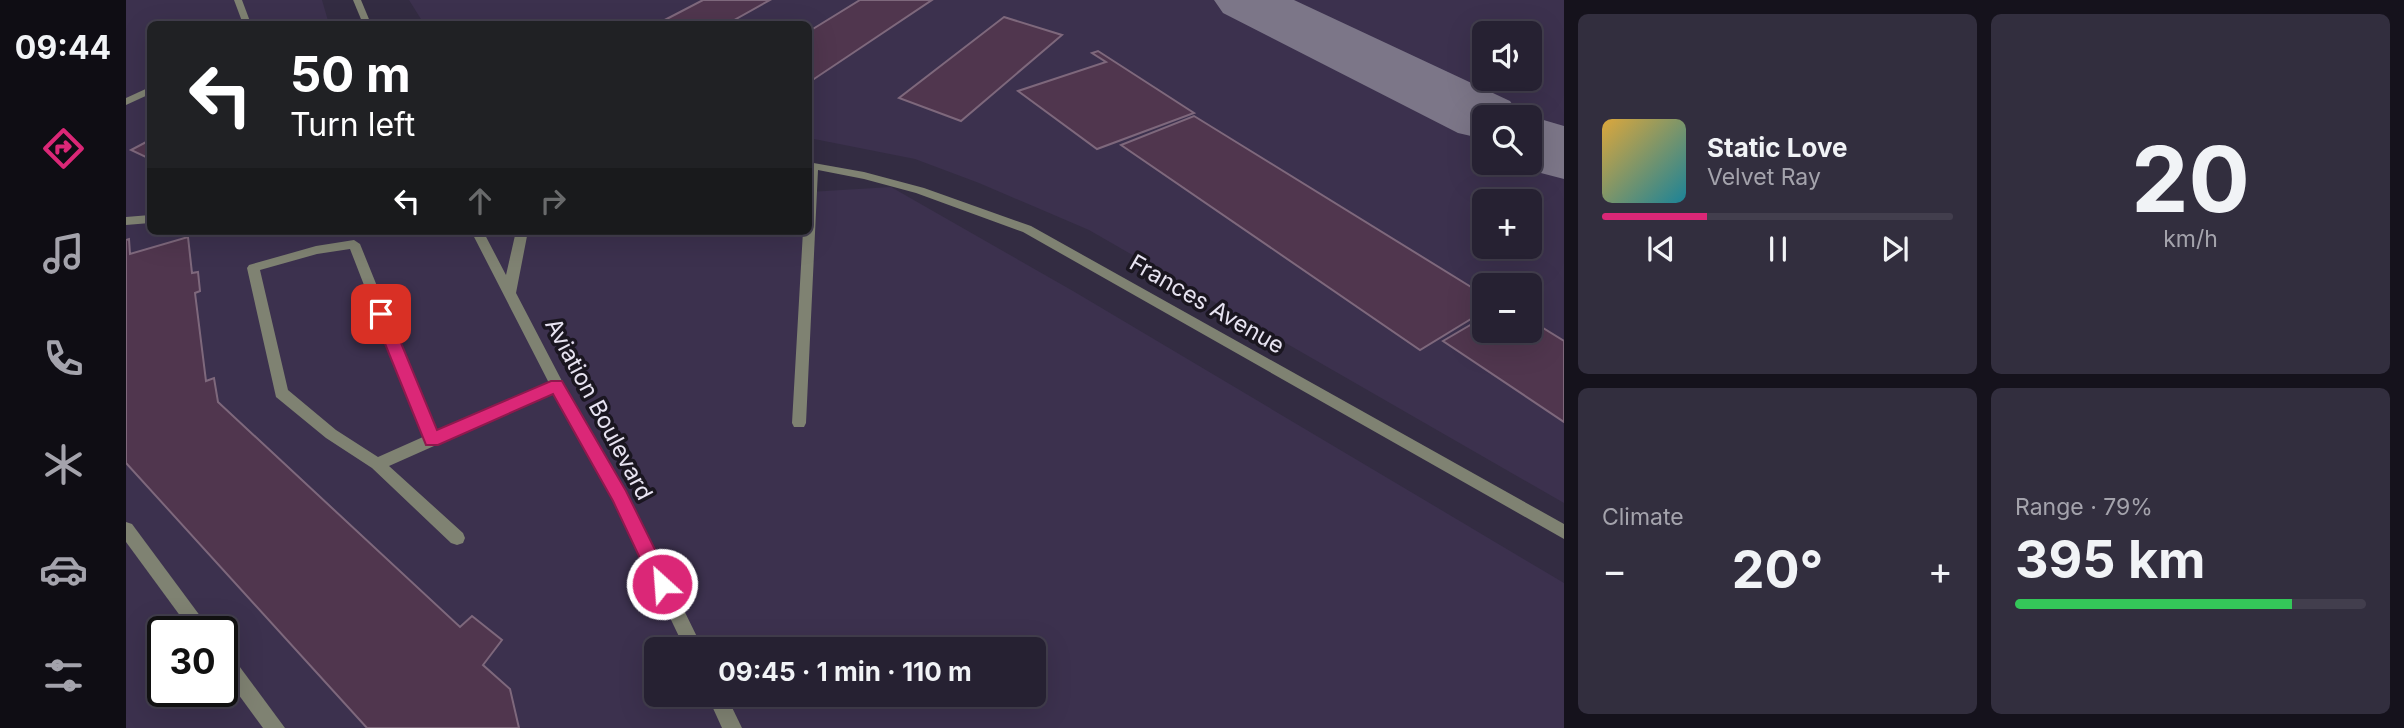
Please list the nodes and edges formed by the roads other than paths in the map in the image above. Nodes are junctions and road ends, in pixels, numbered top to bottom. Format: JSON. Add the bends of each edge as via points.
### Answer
{"nodes":[{"id":1,"x":238,"y":0,"type":"edge"},
{"id":2,"x":357,"y":0,"type":"edge"},
{"id":3,"x":246,"y":21,"type":"edge"},
{"id":4,"x":366,"y":21,"type":"edge"},
{"id":5,"x":147,"y":92,"type":"edge"},
{"id":6,"x":126,"y":102,"type":"edge"},
{"id":7,"x":812,"y":165,"type":"edge"},
{"id":8,"x":147,"y":219,"type":"edge"},
{"id":9,"x":126,"y":222,"type":"edge"},
{"id":10,"x":479,"y":235,"type":"edge"},
{"id":11,"x":520,"y":235,"type":"edge"},
{"id":12,"x":808,"y":235,"type":"edge"},
{"id":13,"x":509,"y":293,"type":"junction"},
{"id":14,"x":556,"y":385,"type":"junction"},
{"id":15,"x":799,"y":423,"type":"dead end"},
{"id":16,"x":432,"y":440,"type":"junction"},
{"id":17,"x":377,"y":464,"type":"junction"},
{"id":18,"x":126,"y":529,"type":"edge"},
{"id":19,"x":1564,"y":532,"type":"edge"},
{"id":20,"x":457,"y":538,"type":"dead end"},
{"id":21,"x":191,"y":616,"type":"edge"},
{"id":22,"x":688,"y":637,"type":"edge"},
{"id":23,"x":238,"y":678,"type":"edge"},
{"id":24,"x":722,"y":707,"type":"edge"},
{"id":25,"x":275,"y":728,"type":"edge"},
{"id":26,"x":732,"y":728,"type":"edge"}],
"edges":[{"from":1,"to":3,"type":"street"},
{"from":2,"to":4,"type":"street"},
{"from":5,"to":6,"type":"street"},
{"from":7,"to":19,"type":"street","name":"Frances Avenue","via":[[922,191],[1027,229]]},
{"from":8,"to":9,"type":"street"},
{"from":10,"to":13,"type":"street","name":"Aviation Boulevard"},
{"from":11,"to":13,"type":"street"},
{"from":12,"to":15,"type":"street"},
{"from":13,"to":14,"type":"street","name":"Aviation Boulevard"},
{"from":14,"to":16,"type":"street"},
{"from":14,"to":22,"type":"street","name":"Aviation Boulevard","via":[[620,497]]},
{"from":16,"to":17,"type":"street"},
{"from":16,"to":17,"type":"street","via":[[354,244],[253,268],[281,393]]},
{"from":17,"to":20,"type":"street"},
{"from":18,"to":21,"type":"street"},
{"from":23,"to":25,"type":"street"},
{"from":24,"to":26,"type":"street"}]}
